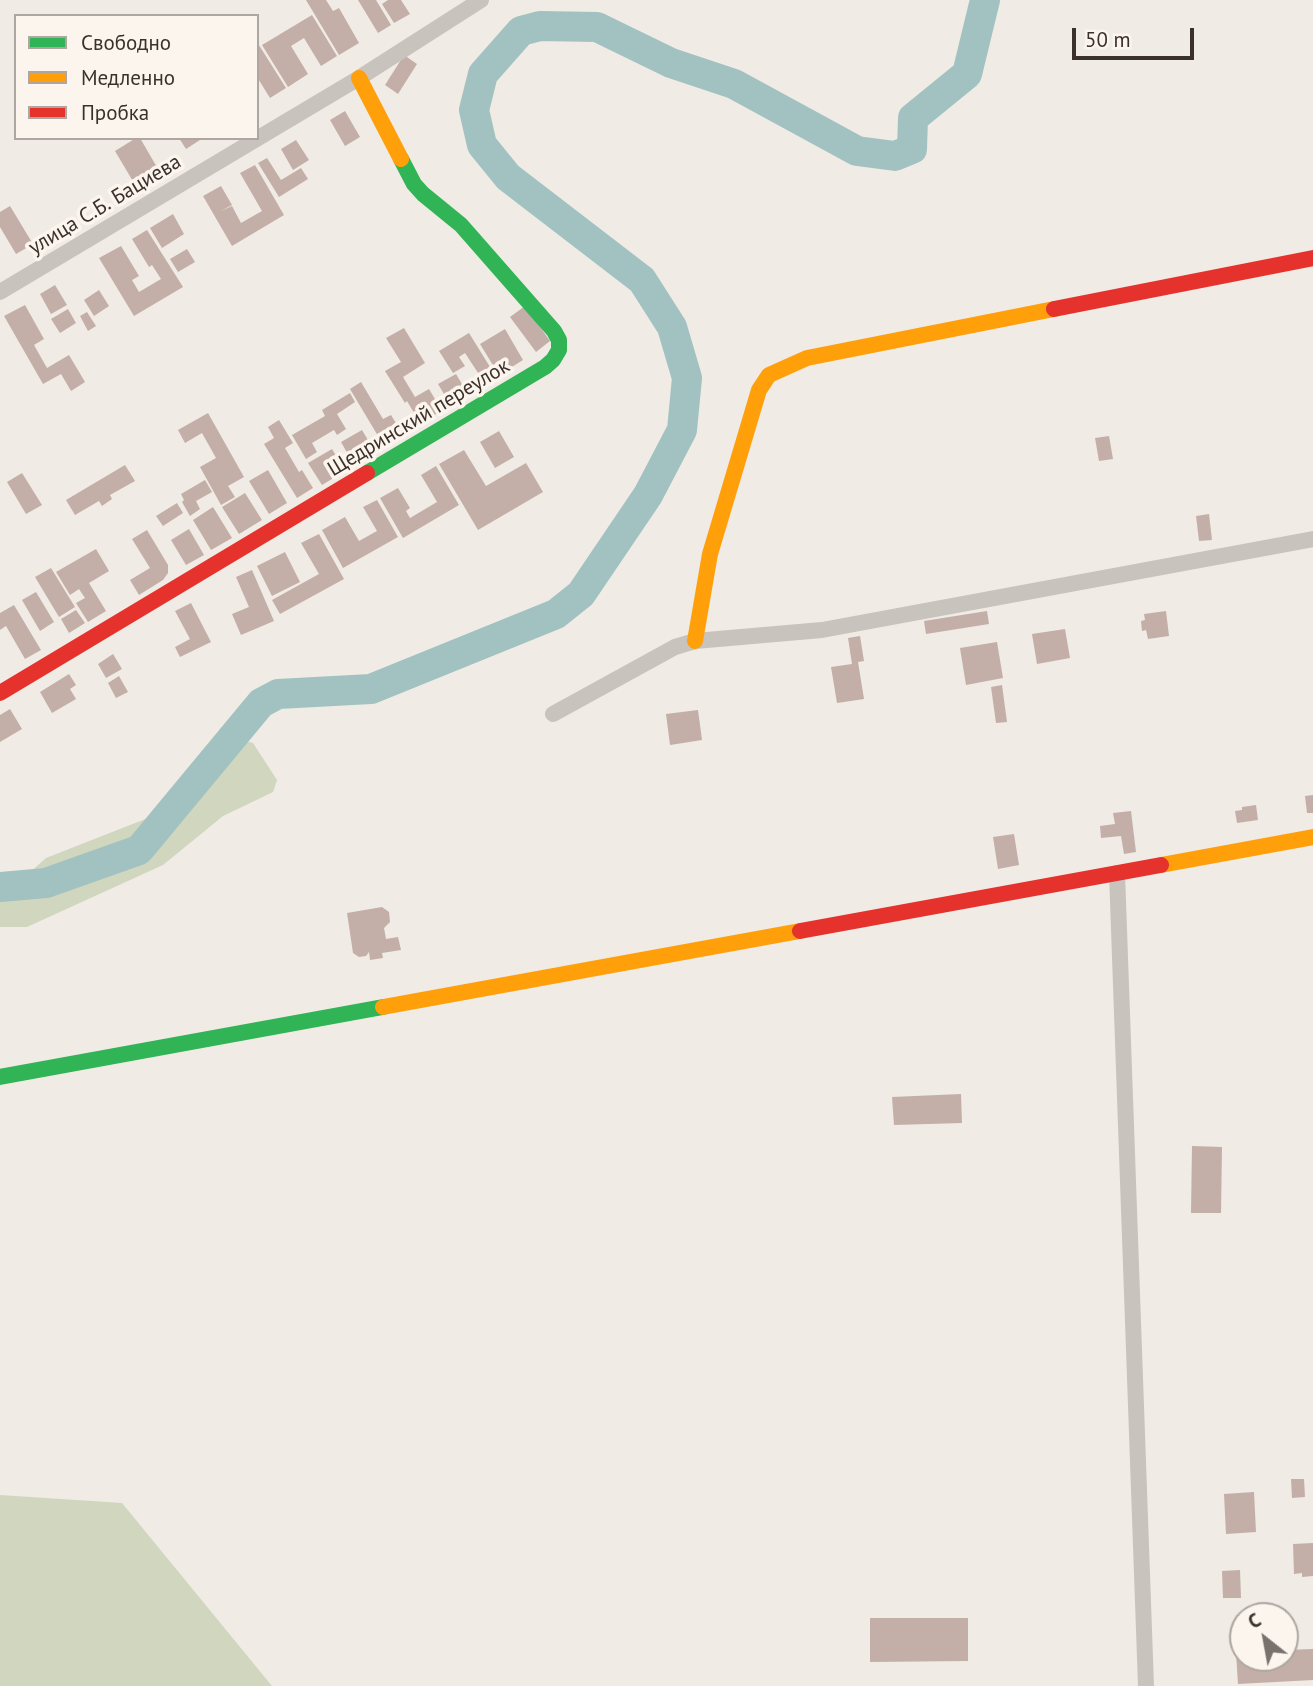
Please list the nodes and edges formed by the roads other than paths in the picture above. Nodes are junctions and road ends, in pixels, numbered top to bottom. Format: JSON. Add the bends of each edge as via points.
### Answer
{"nodes":[{"id":1,"x":481,"y":0,"type":"edge"},
{"id":2,"x":359,"y":78,"type":"junction"},
{"id":3,"x":259,"y":138,"type":"edge"},
{"id":4,"x":255,"y":140,"type":"edge"},
{"id":5,"x":1313,"y":258,"type":"edge"},
{"id":6,"x":0,"y":292,"type":"edge"},
{"id":7,"x":1313,"y":539,"type":"edge"},
{"id":8,"x":695,"y":641,"type":"junction"},
{"id":9,"x":0,"y":693,"type":"edge"},
{"id":10,"x":553,"y":714,"type":"dead end"},
{"id":11,"x":1313,"y":837,"type":"edge"},
{"id":12,"x":1117,"y":873,"type":"junction"},
{"id":13,"x":0,"y":1077,"type":"edge"},
{"id":14,"x":1146,"y":1686,"type":"edge"}],
"edges":[{"from":1,"to":2,"type":"street","name":"улица С.Б. Бациева"},
{"from":2,"to":3,"type":"street","name":"улица С.Б. Бациева"},
{"from":2,"to":9,"type":"street","name":"Щедринский переулок","via":[[414,184],[461,225],[554,331],[559,349],[553,360]]},
{"from":4,"to":6,"type":"street","name":"улица С.Б. Бациева"},
{"from":5,"to":8,"type":"street","via":[[807,358],[769,375],[759,390],[710,554]]},
{"from":7,"to":8,"type":"street","via":[[821,630]]},
{"from":8,"to":10,"type":"street","via":[[675,647]]},
{"from":11,"to":12,"type":"street"},
{"from":12,"to":13,"type":"street"},
{"from":12,"to":14,"type":"street"}]}
